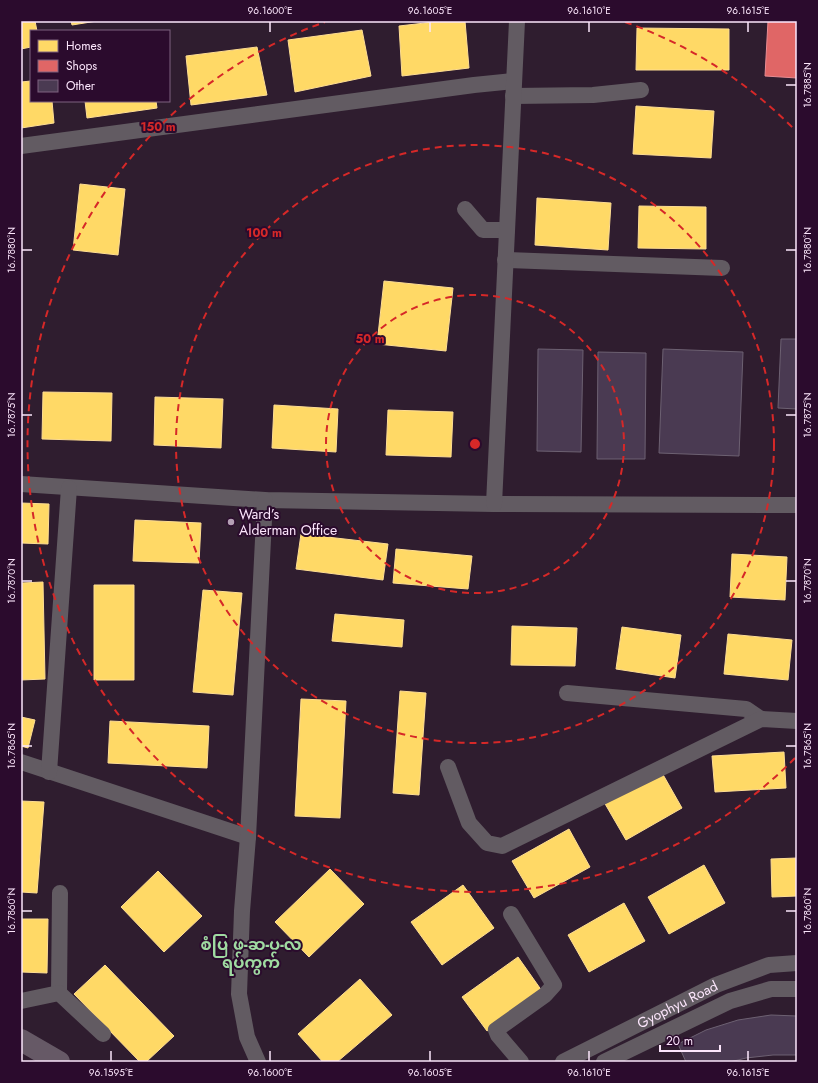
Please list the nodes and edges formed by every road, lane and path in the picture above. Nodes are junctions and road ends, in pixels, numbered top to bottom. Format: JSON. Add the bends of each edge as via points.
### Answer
{"nodes":[{"id":1,"x":517,"y":21,"type":"edge"},
{"id":2,"x":513,"y":89,"type":"junction"},
{"id":3,"x":641,"y":90,"type":"dead end"},
{"id":4,"x":21,"y":146,"type":"edge"},
{"id":5,"x":465,"y":209,"type":"dead end"},
{"id":6,"x":507,"y":230,"type":"junction"},
{"id":7,"x":505,"y":260,"type":"junction"},
{"id":8,"x":722,"y":268,"type":"dead end"},
{"id":9,"x":21,"y":484,"type":"edge"},
{"id":10,"x":69,"y":488,"type":"junction"},
{"id":11,"x":265,"y":500,"type":"junction"},
{"id":12,"x":494,"y":504,"type":"junction"},
{"id":13,"x":797,"y":505,"type":"edge"},
{"id":14,"x":567,"y":693,"type":"dead end"},
{"id":15,"x":761,"y":719,"type":"junction"},
{"id":16,"x":797,"y":721,"type":"edge"},
{"id":17,"x":21,"y":762,"type":"edge"},
{"id":18,"x":448,"y":767,"type":"dead end"},
{"id":19,"x":49,"y":772,"type":"junction"},
{"id":20,"x":248,"y":837,"type":"junction"},
{"id":21,"x":60,"y":893,"type":"dead end"},
{"id":22,"x":511,"y":914,"type":"dead end"},
{"id":23,"x":797,"y":963,"type":"edge"},
{"id":24,"x":797,"y":989,"type":"edge"},
{"id":25,"x":59,"y":993,"type":"junction"},
{"id":26,"x":21,"y":1000,"type":"edge"},
{"id":27,"x":103,"y":1034,"type":"dead end"},
{"id":28,"x":21,"y":1040,"type":"edge"},
{"id":29,"x":59,"y":1062,"type":"edge"},
{"id":30,"x":258,"y":1062,"type":"edge"},
{"id":31,"x":521,"y":1062,"type":"edge"},
{"id":32,"x":563,"y":1062,"type":"edge"},
{"id":33,"x":604,"y":1062,"type":"edge"}],
"edges":[{"from":1,"to":2,"type":"street"},
{"from":2,"to":3,"type":"street","via":[[593,95]]},
{"from":2,"to":4,"type":"street","via":[[474,85]]},
{"from":2,"to":6,"type":"street"},
{"from":5,"to":6,"type":"street","via":[[483,230]]},
{"from":6,"to":7,"type":"street"},
{"from":7,"to":8,"type":"street"},
{"from":7,"to":12,"type":"street"},
{"from":9,"to":10,"type":"street"},
{"from":10,"to":11,"type":"street"},
{"from":10,"to":19,"type":"street"},
{"from":11,"to":12,"type":"street"},
{"from":11,"to":20,"type":"street"},
{"from":12,"to":13,"type":"street"},
{"from":14,"to":15,"type":"street","via":[[746,710]]},
{"from":15,"to":16,"type":"street"},
{"from":15,"to":18,"type":"street","via":[[502,846],[487,843],[469,822]]},
{"from":17,"to":19,"type":"street"},
{"from":19,"to":20,"type":"street"},
{"from":20,"to":30,"type":"street","via":[[242,911],[240,994],[247,1037]]},
{"from":21,"to":25,"type":"street"},
{"from":22,"to":31,"type":"street","via":[[554,985],[546,995],[496,1030]]},
{"from":23,"to":32,"type":"street","name":"Gyophyu Road","via":[[769,965],[716,984]]},
{"from":24,"to":33,"type":"street","name":"Gyophyu Road","via":[[771,989],[730,1001]]},
{"from":25,"to":26,"type":"street"},
{"from":25,"to":27,"type":"street"},
{"from":28,"to":29,"type":"main road"}]}
